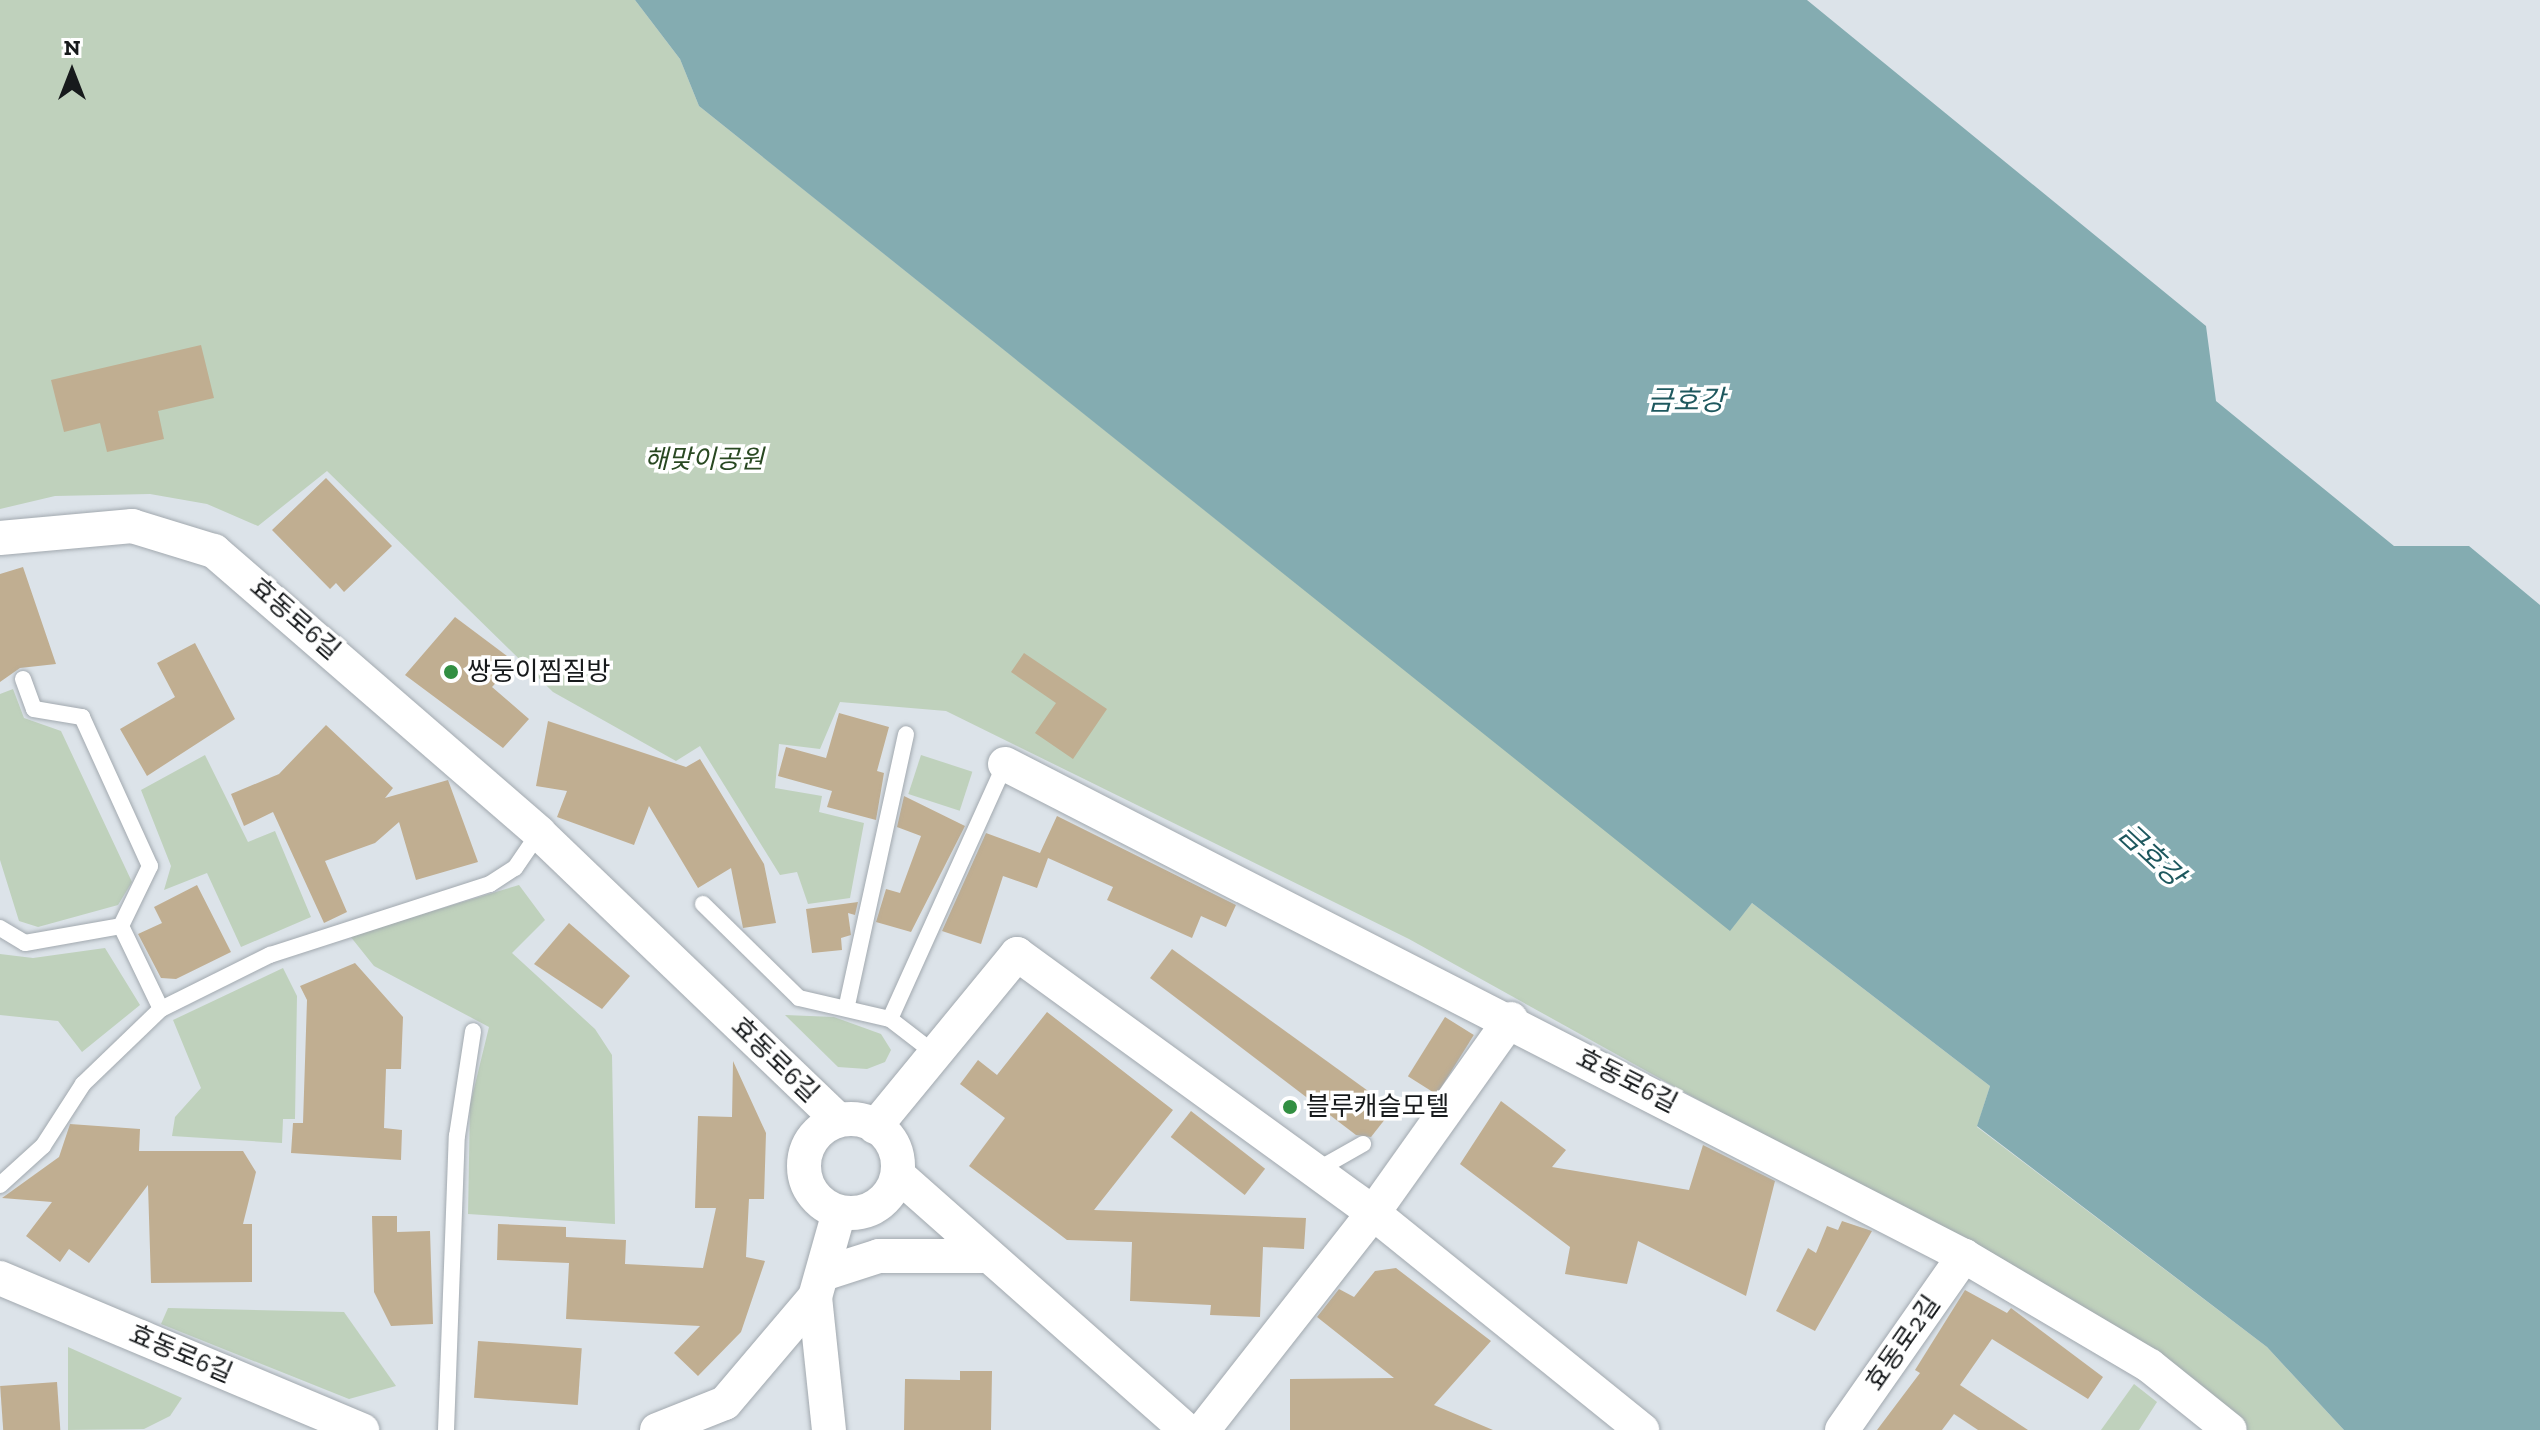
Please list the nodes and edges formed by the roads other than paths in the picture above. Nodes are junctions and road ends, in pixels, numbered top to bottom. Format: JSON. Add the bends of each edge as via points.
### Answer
{"nodes":[{"id":1,"x":0,"y":538,"type":"edge"},
{"id":2,"x":23,"y":679,"type":"dead end"},
{"id":3,"x":906,"y":734,"type":"dead end"},
{"id":4,"x":1005,"y":764,"type":"joint"},
{"id":5,"x":539,"y":833,"type":"junction"},
{"id":6,"x":703,"y":904,"type":"dead end"},
{"id":7,"x":121,"y":926,"type":"junction"},
{"id":8,"x":0,"y":928,"type":"edge"},
{"id":9,"x":847,"y":1005,"type":"junction"},
{"id":10,"x":161,"y":1009,"type":"junction"},
{"id":11,"x":890,"y":1019,"type":"junction"},
{"id":12,"x":1511,"y":1019,"type":"junction"},
{"id":13,"x":473,"y":1031,"type":"dead end"},
{"id":14,"x":938,"y":1056,"type":"junction"},
{"id":15,"x":838,"y":1120,"type":"junction"},
{"id":16,"x":875,"y":1127,"type":"junction"},
{"id":17,"x":1363,"y":1144,"type":"dead end"},
{"id":18,"x":1317,"y":1170,"type":"junction"},
{"id":19,"x":898,"y":1175,"type":"junction"},
{"id":20,"x":0,"y":1185,"type":"edge"},
{"id":21,"x":839,"y":1212,"type":"junction"},
{"id":22,"x":1373,"y":1213,"type":"junction"},
{"id":23,"x":982,"y":1256,"type":"junction"},
{"id":24,"x":1964,"y":1256,"type":"junction"},
{"id":25,"x":0,"y":1278,"type":"edge"},
{"id":26,"x":820,"y":1285,"type":"junction"},
{"id":27,"x":362,"y":1430,"type":"edge"},
{"id":28,"x":446,"y":1430,"type":"edge"},
{"id":29,"x":657,"y":1430,"type":"edge"},
{"id":30,"x":829,"y":1430,"type":"edge"},
{"id":31,"x":1186,"y":1430,"type":"edge"},
{"id":32,"x":1203,"y":1430,"type":"edge"},
{"id":33,"x":1642,"y":1430,"type":"edge"},
{"id":34,"x":1842,"y":1430,"type":"edge"},
{"id":35,"x":2230,"y":1430,"type":"edge"}],
"edges":[{"from":1,"to":5,"type":"street","name":"효동로6길","via":[[132,526],[214,551]]},
{"from":2,"to":7,"type":"lane","via":[[34,709],[82,717],[150,866]]},
{"from":3,"to":9,"type":"lane"},
{"from":4,"to":11,"type":"lane"},
{"from":4,"to":12,"type":"street","name":"효동로6길"},
{"from":5,"to":10,"type":"lane","via":[[515,868],[490,884],[270,955]]},
{"from":5,"to":15,"type":"street","name":"효동로6길"},
{"from":6,"to":9,"type":"lane","via":[[799,998]]},
{"from":7,"to":8,"type":"lane","via":[[25,943]]},
{"from":7,"to":10,"type":"lane"},
{"from":9,"to":11,"type":"lane"},
{"from":10,"to":20,"type":"lane","via":[[83,1084],[43,1146]]},
{"from":11,"to":14,"type":"lane"},
{"from":12,"to":22,"type":"street"},
{"from":12,"to":24,"type":"street","name":"효동로6길"},
{"from":13,"to":28,"type":"lane","via":[[457,1136]]},
{"from":14,"to":16,"type":"street"},
{"from":14,"to":18,"type":"street","via":[[1017,954]]},
{"from":15,"to":16,"type":"street"},
{"from":15,"to":21,"type":"street","via":[[813,1138],[804,1167],[814,1195]]},
{"from":16,"to":19,"type":"street","via":[[893,1144]]},
{"from":17,"to":18,"type":"lane"},
{"from":18,"to":22,"type":"street"},
{"from":19,"to":21,"type":"street","via":[[883,1202]]},
{"from":19,"to":23,"type":"street"},
{"from":21,"to":26,"type":"street"},
{"from":22,"to":32,"type":"street"},
{"from":22,"to":33,"type":"street"},
{"from":23,"to":26,"type":"street","via":[[879,1256]]},
{"from":23,"to":31,"type":"street"},
{"from":24,"to":34,"type":"street","name":"효동로2길"},
{"from":24,"to":35,"type":"street","name":"효동로6길","via":[[2150,1366]]},
{"from":25,"to":27,"type":"street","name":"효동로6길"},
{"from":26,"to":29,"type":"street","via":[[725,1403]]},
{"from":26,"to":30,"type":"street"}]}
